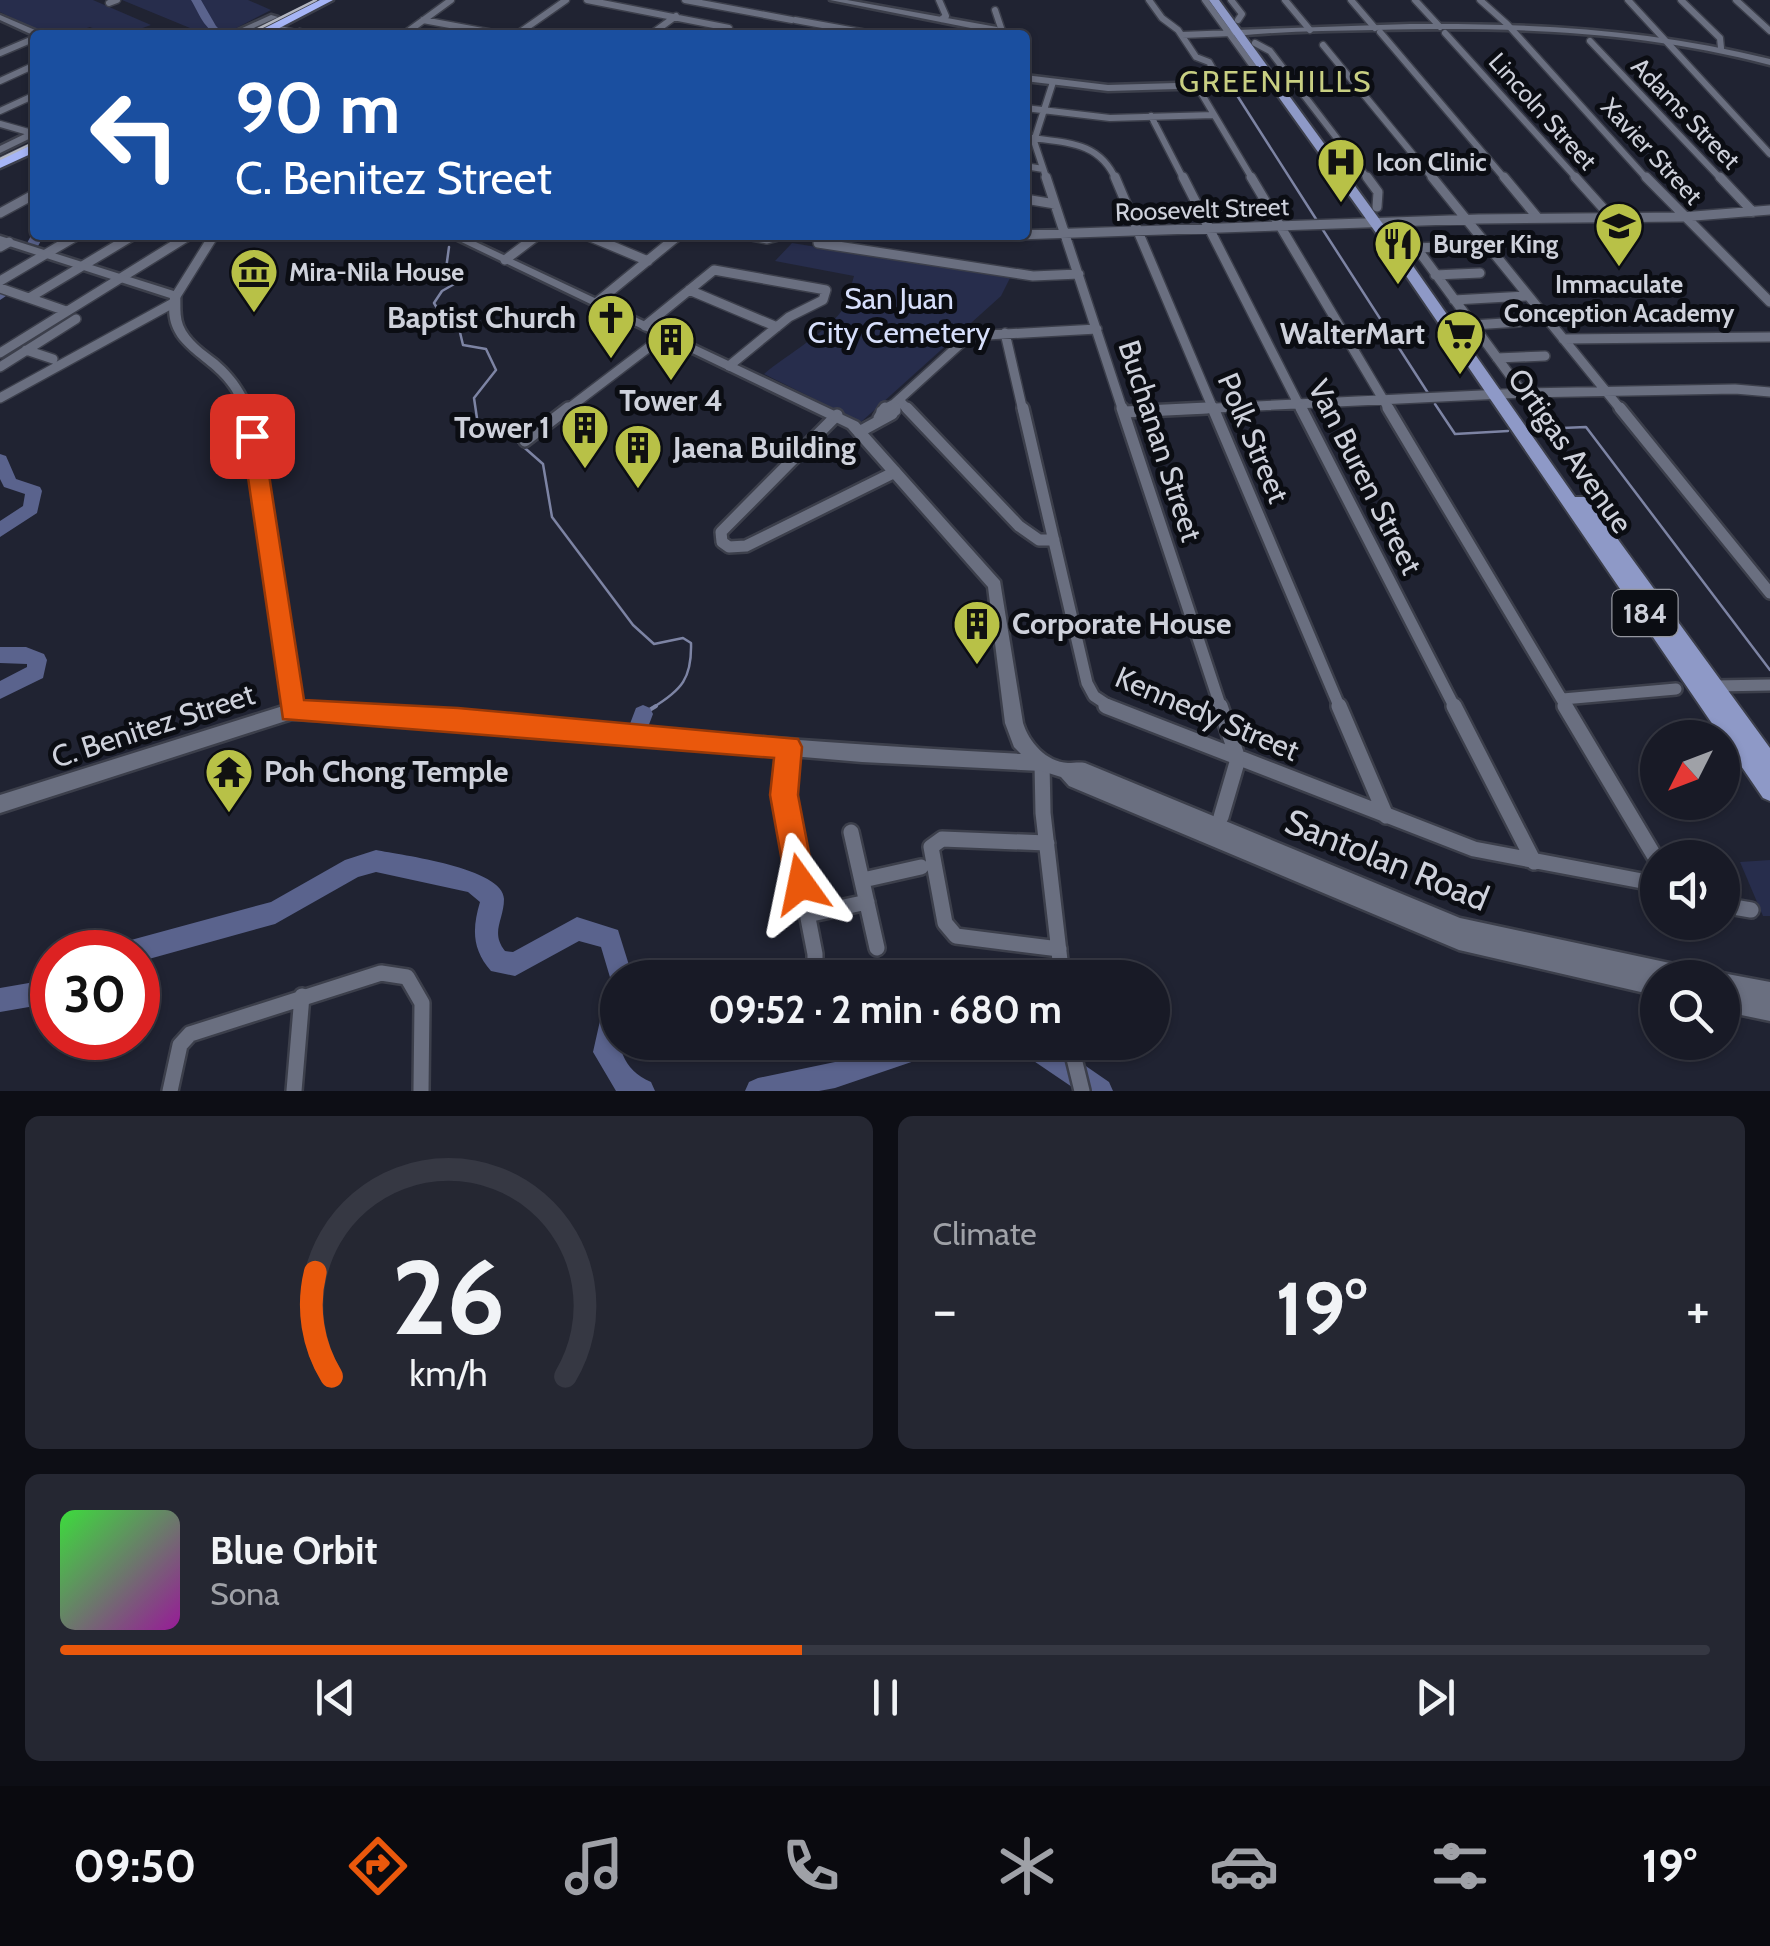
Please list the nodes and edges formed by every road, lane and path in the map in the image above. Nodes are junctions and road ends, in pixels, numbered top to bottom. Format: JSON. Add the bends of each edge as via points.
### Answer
{"nodes":[{"id":1,"x":118,"y":0,"type":"edge"},
{"id":2,"x":307,"y":0,"type":"edge"},
{"id":3,"x":328,"y":0,"type":"edge"},
{"id":4,"x":451,"y":0,"type":"edge"},
{"id":5,"x":566,"y":0,"type":"edge"},
{"id":6,"x":587,"y":0,"type":"edge"},
{"id":7,"x":685,"y":0,"type":"edge"},
{"id":8,"x":834,"y":0,"type":"edge"},
{"id":9,"x":939,"y":0,"type":"edge"},
{"id":10,"x":1149,"y":0,"type":"edge"},
{"id":11,"x":1205,"y":0,"type":"edge"},
{"id":12,"x":1214,"y":0,"type":"edge"},
{"id":13,"x":1222,"y":0,"type":"edge"},
{"id":14,"x":1231,"y":0,"type":"edge"},
{"id":15,"x":1286,"y":0,"type":"edge"},
{"id":16,"x":1351,"y":0,"type":"edge"},
{"id":17,"x":1415,"y":0,"type":"edge"},
{"id":18,"x":1480,"y":0,"type":"edge"},
{"id":19,"x":1628,"y":0,"type":"edge"},
{"id":20,"x":1680,"y":0,"type":"edge"},
{"id":21,"x":1736,"y":0,"type":"edge"},
{"id":22,"x":695,"y":2,"type":"edge"},
{"id":23,"x":109,"y":3,"type":"dead end"},
{"id":24,"x":995,"y":10,"type":"dead end"},
{"id":25,"x":940,"y":16,"type":"junction"},
{"id":26,"x":675,"y":17,"type":"junction"},
{"id":27,"x":424,"y":20,"type":"junction"},
{"id":28,"x":1238,"y":20,"type":"junction"},
{"id":29,"x":3,"y":23,"type":"edge"},
{"id":30,"x":272,"y":26,"type":"edge"},
{"id":31,"x":1507,"y":27,"type":"junction"},
{"id":32,"x":730,"y":28,"type":"dead end"},
{"id":33,"x":410,"y":30,"type":"edge"},
{"id":34,"x":477,"y":30,"type":"edge"},
{"id":35,"x":522,"y":30,"type":"edge"},
{"id":36,"x":657,"y":30,"type":"edge"},
{"id":37,"x":840,"y":30,"type":"edge"},
{"id":38,"x":1000,"y":30,"type":"edge"},
{"id":39,"x":1307,"y":30,"type":"junction"},
{"id":40,"x":1377,"y":30,"type":"junction"},
{"id":41,"x":1442,"y":30,"type":"junction"},
{"id":42,"x":1770,"y":31,"type":"edge"},
{"id":43,"x":30,"y":35,"type":"edge"},
{"id":44,"x":1182,"y":35,"type":"junction"},
{"id":45,"x":1243,"y":35,"type":"junction"},
{"id":46,"x":1661,"y":36,"type":"junction"},
{"id":47,"x":30,"y":40,"type":"edge"},
{"id":48,"x":1590,"y":40,"type":"dead end"},
{"id":49,"x":1721,"y":48,"type":"junction"},
{"id":50,"x":0,"y":53,"type":"edge"},
{"id":51,"x":1770,"y":62,"type":"edge"},
{"id":52,"x":1253,"y":66,"type":"joint"},
{"id":53,"x":30,"y":67,"type":"edge"},
{"id":54,"x":1030,"y":79,"type":"edge"},
{"id":55,"x":0,"y":81,"type":"edge"},
{"id":56,"x":1053,"y":82,"type":"junction"},
{"id":57,"x":1272,"y":82,"type":"junction"},
{"id":58,"x":1222,"y":85,"type":"junction"},
{"id":59,"x":1198,"y":86,"type":"junction"},
{"id":60,"x":30,"y":97,"type":"edge"},
{"id":61,"x":1030,"y":109,"type":"edge"},
{"id":62,"x":1042,"y":110,"type":"junction"},
{"id":63,"x":0,"y":111,"type":"edge"},
{"id":64,"x":1214,"y":115,"type":"junction"},
{"id":65,"x":1151,"y":116,"type":"junction"},
{"id":66,"x":0,"y":124,"type":"edge"},
{"id":67,"x":30,"y":138,"type":"edge"},
{"id":68,"x":1030,"y":138,"type":"edge"},
{"id":69,"x":30,"y":141,"type":"edge"},
{"id":70,"x":30,"y":143,"type":"edge"},
{"id":71,"x":0,"y":152,"type":"edge"},
{"id":72,"x":1770,"y":154,"type":"edge"},
{"id":73,"x":0,"y":166,"type":"edge"},
{"id":74,"x":1030,"y":167,"type":"edge"},
{"id":75,"x":1043,"y":169,"type":"junction"},
{"id":76,"x":30,"y":197,"type":"edge"},
{"id":77,"x":1030,"y":200,"type":"edge"},
{"id":78,"x":1055,"y":204,"type":"junction"},
{"id":79,"x":1376,"y":206,"type":"junction"},
{"id":80,"x":1770,"y":210,"type":"edge"},
{"id":81,"x":1754,"y":212,"type":"junction"},
{"id":82,"x":0,"y":213,"type":"edge"},
{"id":83,"x":1611,"y":216,"type":"junction"},
{"id":84,"x":1682,"y":217,"type":"junction"},
{"id":85,"x":1538,"y":218,"type":"junction"},
{"id":86,"x":1466,"y":219,"type":"junction"},
{"id":87,"x":1389,"y":223,"type":"junction"},
{"id":88,"x":1282,"y":226,"type":"junction"},
{"id":89,"x":1211,"y":228,"type":"junction"},
{"id":90,"x":1139,"y":231,"type":"junction"},
{"id":91,"x":1066,"y":234,"type":"junction"},
{"id":92,"x":1030,"y":235,"type":"edge"},
{"id":93,"x":69,"y":240,"type":"edge"},
{"id":94,"x":126,"y":240,"type":"edge"},
{"id":95,"x":182,"y":240,"type":"edge"},
{"id":96,"x":211,"y":240,"type":"edge"},
{"id":97,"x":463,"y":240,"type":"edge"},
{"id":98,"x":531,"y":240,"type":"edge"},
{"id":99,"x":598,"y":240,"type":"edge"},
{"id":100,"x":673,"y":240,"type":"edge"},
{"id":101,"x":3,"y":243,"type":"edge"},
{"id":102,"x":818,"y":243,"type":"dead end"},
{"id":103,"x":1461,"y":246,"type":"dead end"},
{"id":104,"x":1416,"y":248,"type":"junction"},
{"id":105,"x":45,"y":254,"type":"junction"},
{"id":106,"x":505,"y":260,"type":"junction"},
{"id":107,"x":648,"y":261,"type":"junction"},
{"id":108,"x":82,"y":266,"type":"junction"},
{"id":109,"x":1079,"y":274,"type":"junction"},
{"id":110,"x":1480,"y":274,"type":"dead end"},
{"id":111,"x":1435,"y":276,"type":"junction"},
{"id":112,"x":118,"y":279,"type":"junction"},
{"id":113,"x":2,"y":286,"type":"edge"},
{"id":114,"x":689,"y":290,"type":"junction"},
{"id":115,"x":1526,"y":296,"type":"junction"},
{"id":116,"x":29,"y":298,"type":"junction"},
{"id":117,"x":176,"y":299,"type":"junction"},
{"id":118,"x":1454,"y":300,"type":"junction"},
{"id":119,"x":1770,"y":302,"type":"edge"},
{"id":120,"x":596,"y":303,"type":"junction"},
{"id":121,"x":66,"y":311,"type":"junction"},
{"id":122,"x":76,"y":319,"type":"dead end"},
{"id":123,"x":1520,"y":322,"type":"dead end"},
{"id":124,"x":1473,"y":325,"type":"junction"},
{"id":125,"x":645,"y":326,"type":"junction"},
{"id":126,"x":776,"y":327,"type":"junction"},
{"id":127,"x":1097,"y":330,"type":"junction"},
{"id":128,"x":1005,"y":333,"type":"junction"},
{"id":129,"x":665,"y":335,"type":"junction"},
{"id":130,"x":1770,"y":337,"type":"edge"},
{"id":131,"x":1562,"y":339,"type":"junction"},
{"id":132,"x":12,"y":345,"type":"junction"},
{"id":133,"x":27,"y":350,"type":"junction"},
{"id":134,"x":0,"y":353,"type":"edge"},
{"id":135,"x":1546,"y":356,"type":"dead end"},
{"id":136,"x":1498,"y":358,"type":"junction"},
{"id":137,"x":53,"y":359,"type":"dead end"},
{"id":138,"x":729,"y":366,"type":"junction"},
{"id":139,"x":0,"y":367,"type":"edge"},
{"id":140,"x":1607,"y":392,"type":"junction"},
{"id":141,"x":1770,"y":392,"type":"edge"},
{"id":142,"x":1508,"y":394,"type":"junction"},
{"id":143,"x":0,"y":398,"type":"edge"},
{"id":144,"x":1384,"y":400,"type":"junction"},
{"id":145,"x":896,"y":402,"type":"junction"},
{"id":146,"x":1299,"y":404,"type":"junction"},
{"id":147,"x":1214,"y":408,"type":"junction"},
{"id":148,"x":1125,"y":412,"type":"junction"},
{"id":149,"x":836,"y":415,"type":"junction"},
{"id":150,"x":1524,"y":431,"type":"junction"},
{"id":151,"x":859,"y":432,"type":"junction"},
{"id":152,"x":525,"y":440,"type":"dead end"},
{"id":153,"x":895,"y":472,"type":"junction"},
{"id":154,"x":1054,"y":540,"type":"junction"},
{"id":155,"x":1770,"y":593,"type":"edge"},
{"id":156,"x":1770,"y":685,"type":"edge"},
{"id":157,"x":1715,"y":686,"type":"junction"},
{"id":158,"x":1676,"y":689,"type":"dead end"},
{"id":159,"x":1563,"y":699,"type":"junction"},
{"id":160,"x":292,"y":711,"type":"junction"},
{"id":161,"x":1014,"y":723,"type":"junction"},
{"id":162,"x":788,"y":747,"type":"junction"},
{"id":163,"x":1238,"y":759,"type":"junction"},
{"id":164,"x":988,"y":761,"type":"junction"},
{"id":165,"x":1042,"y":763,"type":"junction"},
{"id":166,"x":1770,"y":765,"type":"edge"},
{"id":167,"x":1068,"y":771,"type":"junction"},
{"id":168,"x":1770,"y":791,"type":"edge"},
{"id":169,"x":0,"y":804,"type":"edge"},
{"id":170,"x":1386,"y":816,"type":"junction"},
{"id":171,"x":1221,"y":818,"type":"dead end"},
{"id":172,"x":851,"y":832,"type":"dead end"},
{"id":173,"x":1645,"y":840,"type":"edge"},
{"id":174,"x":1047,"y":844,"type":"junction"},
{"id":175,"x":1534,"y":862,"type":"junction"},
{"id":176,"x":922,"y":867,"type":"dead end"},
{"id":177,"x":864,"y":880,"type":"junction"},
{"id":178,"x":1640,"y":881,"type":"edge"},
{"id":179,"x":867,"y":902,"type":"junction"},
{"id":180,"x":1740,"y":908,"type":"edge"},
{"id":181,"x":1751,"y":910,"type":"dead end"},
{"id":182,"x":807,"y":914,"type":"junction"},
{"id":183,"x":877,"y":948,"type":"dead end"},
{"id":184,"x":1059,"y":949,"type":"junction"},
{"id":185,"x":813,"y":960,"type":"edge"},
{"id":186,"x":1060,"y":960,"type":"edge"},
{"id":187,"x":1640,"y":967,"type":"edge"},
{"id":188,"x":1640,"y":982,"type":"edge"},
{"id":189,"x":1740,"y":986,"type":"edge"},
{"id":190,"x":1770,"y":992,"type":"edge"},
{"id":191,"x":302,"y":996,"type":"junction"},
{"id":192,"x":1740,"y":1004,"type":"edge"},
{"id":193,"x":1770,"y":1010,"type":"edge"},
{"id":194,"x":1074,"y":1060,"type":"edge"},
{"id":195,"x":1080,"y":1086,"type":"edge"},
{"id":196,"x":170,"y":1091,"type":"edge"},
{"id":197,"x":294,"y":1091,"type":"edge"},
{"id":198,"x":421,"y":1091,"type":"edge"}],
"edges":[{"from":1,"to":23,"type":"street"},
{"from":2,"to":30,"type":"highway"},
{"from":3,"to":30,"type":"highway"},
{"from":4,"to":27,"type":"street"},
{"from":5,"to":35,"type":"street"},
{"from":6,"to":26,"type":"street"},
{"from":7,"to":22,"type":"street"},
{"from":8,"to":25,"type":"main road"},
{"from":9,"to":25,"type":"street"},
{"from":10,"to":44,"type":"street"},
{"from":11,"to":45,"type":"street"},
{"from":12,"to":45,"type":"main road","name":"Ortigas Avenue","number":"184"},
{"from":13,"to":28,"type":"main road","name":"Ortigas Avenue","number":"184"},
{"from":14,"to":28,"type":"street","via":[[1242,14]]},
{"from":15,"to":39,"type":"street"},
{"from":16,"to":40,"type":"street"},
{"from":17,"to":41,"type":"street","name":"Lincoln Street"},
{"from":18,"to":31,"type":"street","name":"Xavier Street"},
{"from":19,"to":46,"type":"street"},
{"from":20,"to":49,"type":"street","via":[[1720,38]]},
{"from":21,"to":42,"type":"street"},
{"from":22,"to":26,"type":"street"},
{"from":22,"to":37,"type":"street"},
{"from":24,"to":38,"type":"street"},
{"from":25,"to":38,"type":"main road"},
{"from":26,"to":32,"type":"street"},
{"from":26,"to":36,"type":"street"},
{"from":27,"to":33,"type":"street"},
{"from":27,"to":34,"type":"street"},
{"from":28,"to":45,"type":"main road","name":"Ortigas Avenue","number":"184"},
{"from":29,"to":43,"type":"main road"},
{"from":31,"to":39,"type":"main road"},
{"from":31,"to":41,"type":"main road"},
{"from":31,"to":46,"type":"main road"},
{"from":31,"to":84,"type":"street","name":"Xavier Street"},
{"from":39,"to":40,"type":"main road"},
{"from":39,"to":45,"type":"main road"},
{"from":39,"to":86,"type":"street"},
{"from":40,"to":41,"type":"main road"},
{"from":40,"to":85,"type":"street"},
{"from":41,"to":83,"type":"street","name":"Lincoln Street"},
{"from":44,"to":45,"type":"street"},
{"from":44,"to":58,"type":"street"},
{"from":45,"to":52,"type":"street"},
{"from":45,"to":57,"type":"main road","name":"Ortigas Avenue","number":"184"},
{"from":45,"to":57,"type":"main road","name":"Ortigas Avenue","number":"184"},
{"from":45,"to":79,"type":"street","via":[[1270,50],[1378,192]]},
{"from":46,"to":49,"type":"main road"},
{"from":46,"to":72,"type":"street"},
{"from":47,"to":50,"type":"street"},
{"from":48,"to":81,"type":"street","name":"Adams Street"},
{"from":49,"to":51,"type":"main road"},
{"from":52,"to":57,"type":"main road"},
{"from":53,"to":55,"type":"street"},
{"from":54,"to":56,"type":"main road"},
{"from":56,"to":59,"type":"main road"},
{"from":56,"to":62,"type":"street"},
{"from":57,"to":58,"type":"main road"},
{"from":57,"to":79,"type":"main road","name":"Ortigas Avenue","number":"184"},
{"from":57,"to":87,"type":"main road","name":"Ortigas Avenue","number":"184"},
{"from":58,"to":59,"type":"main road"},
{"from":59,"to":64,"type":"street"},
{"from":60,"to":63,"type":"street"},
{"from":61,"to":62,"type":"street"},
{"from":62,"to":65,"type":"street"},
{"from":62,"to":68,"type":"street"},
{"from":64,"to":65,"type":"street"},
{"from":64,"to":88,"type":"street"},
{"from":65,"to":89,"type":"street","name":"Van Buren Street"},
{"from":66,"to":67,"type":"street"},
{"from":68,"to":75,"type":"street","name":"Buchanan Street"},
{"from":68,"to":90,"type":"street","name":"Polk Street","via":[[1104,155]]},
{"from":69,"to":71,"type":"highway"},
{"from":70,"to":73,"type":"highway"},
{"from":74,"to":75,"type":"street"},
{"from":75,"to":78,"type":"street","name":"Buchanan Street"},
{"from":76,"to":82,"type":"street"},
{"from":77,"to":78,"type":"street"},
{"from":78,"to":91,"type":"street","name":"Buchanan Street"},
{"from":79,"to":87,"type":"main road","name":"Ortigas Avenue","number":"184"},
{"from":80,"to":81,"type":"street"},
{"from":81,"to":84,"type":"street"},
{"from":83,"to":84,"type":"street"},
{"from":83,"to":85,"type":"street"},
{"from":84,"to":119,"type":"street","name":"Xavier Street"},
{"from":85,"to":86,"type":"street"},
{"from":86,"to":87,"type":"street","name":"Roosevelt Street"},
{"from":86,"to":115,"type":"street"},
{"from":87,"to":88,"type":"street","name":"Roosevelt Street"},
{"from":87,"to":104,"type":"street"},
{"from":87,"to":142,"type":"main road","name":"Ortigas Avenue","number":"184"},
{"from":88,"to":89,"type":"street","name":"Roosevelt Street"},
{"from":88,"to":144,"type":"street"},
{"from":89,"to":90,"type":"street","name":"Roosevelt Street"},
{"from":89,"to":146,"type":"street","name":"Van Buren Street"},
{"from":90,"to":91,"type":"street","name":"Roosevelt Street"},
{"from":90,"to":147,"type":"street","name":"Polk Street"},
{"from":91,"to":92,"type":"street","name":"Roosevelt Street"},
{"from":91,"to":109,"type":"street","name":"Buchanan Street"},
{"from":93,"to":105,"type":"street"},
{"from":94,"to":108,"type":"street"},
{"from":95,"to":112,"type":"street"},
{"from":96,"to":117,"type":"street"},
{"from":97,"to":106,"type":"main road"},
{"from":98,"to":106,"type":"street"},
{"from":99,"to":107,"type":"street"},
{"from":100,"to":107,"type":"street"},
{"from":101,"to":105,"type":"main road"},
{"from":102,"to":109,"type":"street","via":[[1020,274]]},
{"from":103,"to":104,"type":"street"},
{"from":104,"to":111,"type":"street"},
{"from":105,"to":108,"type":"main road"},
{"from":105,"to":113,"type":"street"},
{"from":106,"to":120,"type":"main road"},
{"from":107,"to":120,"type":"street"},
{"from":108,"to":112,"type":"main road"},
{"from":108,"to":116,"type":"street"},
{"from":109,"to":127,"type":"street","name":"Buchanan Street"},
{"from":110,"to":111,"type":"street"},
{"from":111,"to":118,"type":"street"},
{"from":112,"to":117,"type":"main road"},
{"from":112,"to":121,"type":"street"},
{"from":113,"to":116,"type":"street"},
{"from":114,"to":125,"type":"street"},
{"from":114,"to":126,"type":"street"},
{"from":114,"to":126,"type":"street","via":[[718,270],[826,290],[824,300]]},
{"from":115,"to":118,"type":"street"},
{"from":115,"to":131,"type":"street"},
{"from":116,"to":121,"type":"street"},
{"from":117,"to":143,"type":"street"},
{"from":117,"to":160,"type":"main road","via":[[176,329],[234,384],[248,414]]},
{"from":118,"to":124,"type":"street"},
{"from":120,"to":125,"type":"main road"},
{"from":121,"to":132,"type":"street"},
{"from":122,"to":133,"type":"street"},
{"from":123,"to":124,"type":"street"},
{"from":124,"to":136,"type":"street"},
{"from":125,"to":129,"type":"main road"},
{"from":126,"to":138,"type":"street"},
{"from":127,"to":128,"type":"street"},
{"from":127,"to":148,"type":"street","name":"Buchanan Street"},
{"from":128,"to":145,"type":"street","via":[[964,339]]},
{"from":128,"to":154,"type":"street","name":"Kennedy Street"},
{"from":129,"to":138,"type":"main road"},
{"from":129,"to":152,"type":"street"},
{"from":130,"to":131,"type":"street"},
{"from":131,"to":140,"type":"street"},
{"from":132,"to":133,"type":"street"},
{"from":132,"to":134,"type":"street"},
{"from":133,"to":137,"type":"street"},
{"from":133,"to":139,"type":"street"},
{"from":135,"to":136,"type":"street"},
{"from":136,"to":142,"type":"street"},
{"from":138,"to":149,"type":"main road"},
{"from":140,"to":141,"type":"street"},
{"from":140,"to":142,"type":"street"},
{"from":140,"to":155,"type":"street"},
{"from":142,"to":144,"type":"street"},
{"from":142,"to":150,"type":"main road","name":"Ortigas Avenue","number":"184"},
{"from":144,"to":146,"type":"street"},
{"from":144,"to":159,"type":"street"},
{"from":145,"to":151,"type":"street","via":[[892,414]]},
{"from":145,"to":154,"type":"street","via":[[1030,535]]},
{"from":146,"to":147,"type":"street"},
{"from":146,"to":175,"type":"street","name":"Van Buren Street"},
{"from":147,"to":148,"type":"street"},
{"from":147,"to":170,"type":"street","name":"Polk Street"},
{"from":148,"to":163,"type":"street","name":"Buchanan Street"},
{"from":149,"to":151,"type":"main road"},
{"from":149,"to":153,"type":"street","via":[[721,532],[722,542],[746,546]]},
{"from":150,"to":157,"type":"main road","name":"Ortigas Avenue","number":"184"},
{"from":150,"to":168,"type":"main road","name":"Ortigas Avenue","number":"184"},
{"from":151,"to":153,"type":"main road"},
{"from":153,"to":161,"type":"main road","via":[[995,585]]},
{"from":154,"to":163,"type":"street","name":"Kennedy Street","via":[[1094,696]]},
{"from":156,"to":157,"type":"street"},
{"from":157,"to":166,"type":"main road","name":"Ortigas Avenue","number":"184"},
{"from":158,"to":159,"type":"street"},
{"from":159,"to":173,"type":"street"},
{"from":160,"to":162,"type":"main road","name":"C. Benitez Street"},
{"from":160,"to":169,"type":"main road","name":"C. Benitez Street"},
{"from":161,"to":164,"type":"main road","via":[[1007,747]]},
{"from":161,"to":165,"type":"main road","via":[[1020,741]]},
{"from":162,"to":164,"type":"main road","name":"C. Benitez Street"},
{"from":162,"to":182,"type":"street","via":[[786,809]]},
{"from":163,"to":170,"type":"street","name":"Kennedy Street"},
{"from":163,"to":171,"type":"street"},
{"from":164,"to":165,"type":"main road","name":"C. Benitez Street"},
{"from":165,"to":167,"type":"main road","name":"Santolan Road"},
{"from":165,"to":174,"type":"street"},
{"from":167,"to":187,"type":"main road","name":"Santolan Road","via":[[1079,770],[1473,933]]},
{"from":167,"to":188,"type":"main road","name":"Santolan Road","via":[[1075,780],[1459,940]]},
{"from":170,"to":175,"type":"street","name":"Kennedy Street","via":[[1474,849]]},
{"from":172,"to":177,"type":"street"},
{"from":174,"to":184,"type":"street"},
{"from":174,"to":184,"type":"street","via":[[942,839],[931,847],[946,923],[956,936]]},
{"from":175,"to":178,"type":"street","name":"Kennedy Street"},
{"from":176,"to":177,"type":"street"},
{"from":177,"to":179,"type":"street"},
{"from":179,"to":182,"type":"street"},
{"from":179,"to":183,"type":"street"},
{"from":180,"to":181,"type":"street"},
{"from":182,"to":185,"type":"street"},
{"from":184,"to":186,"type":"street"},
{"from":189,"to":190,"type":"main road"},
{"from":191,"to":196,"type":"street","via":[[190,1034],[180,1045]]},
{"from":191,"to":197,"type":"street"},
{"from":191,"to":198,"type":"street","via":[[382,973],[407,978],[422,1003]]},
{"from":192,"to":193,"type":"main road"},
{"from":194,"to":195,"type":"street"}]}
